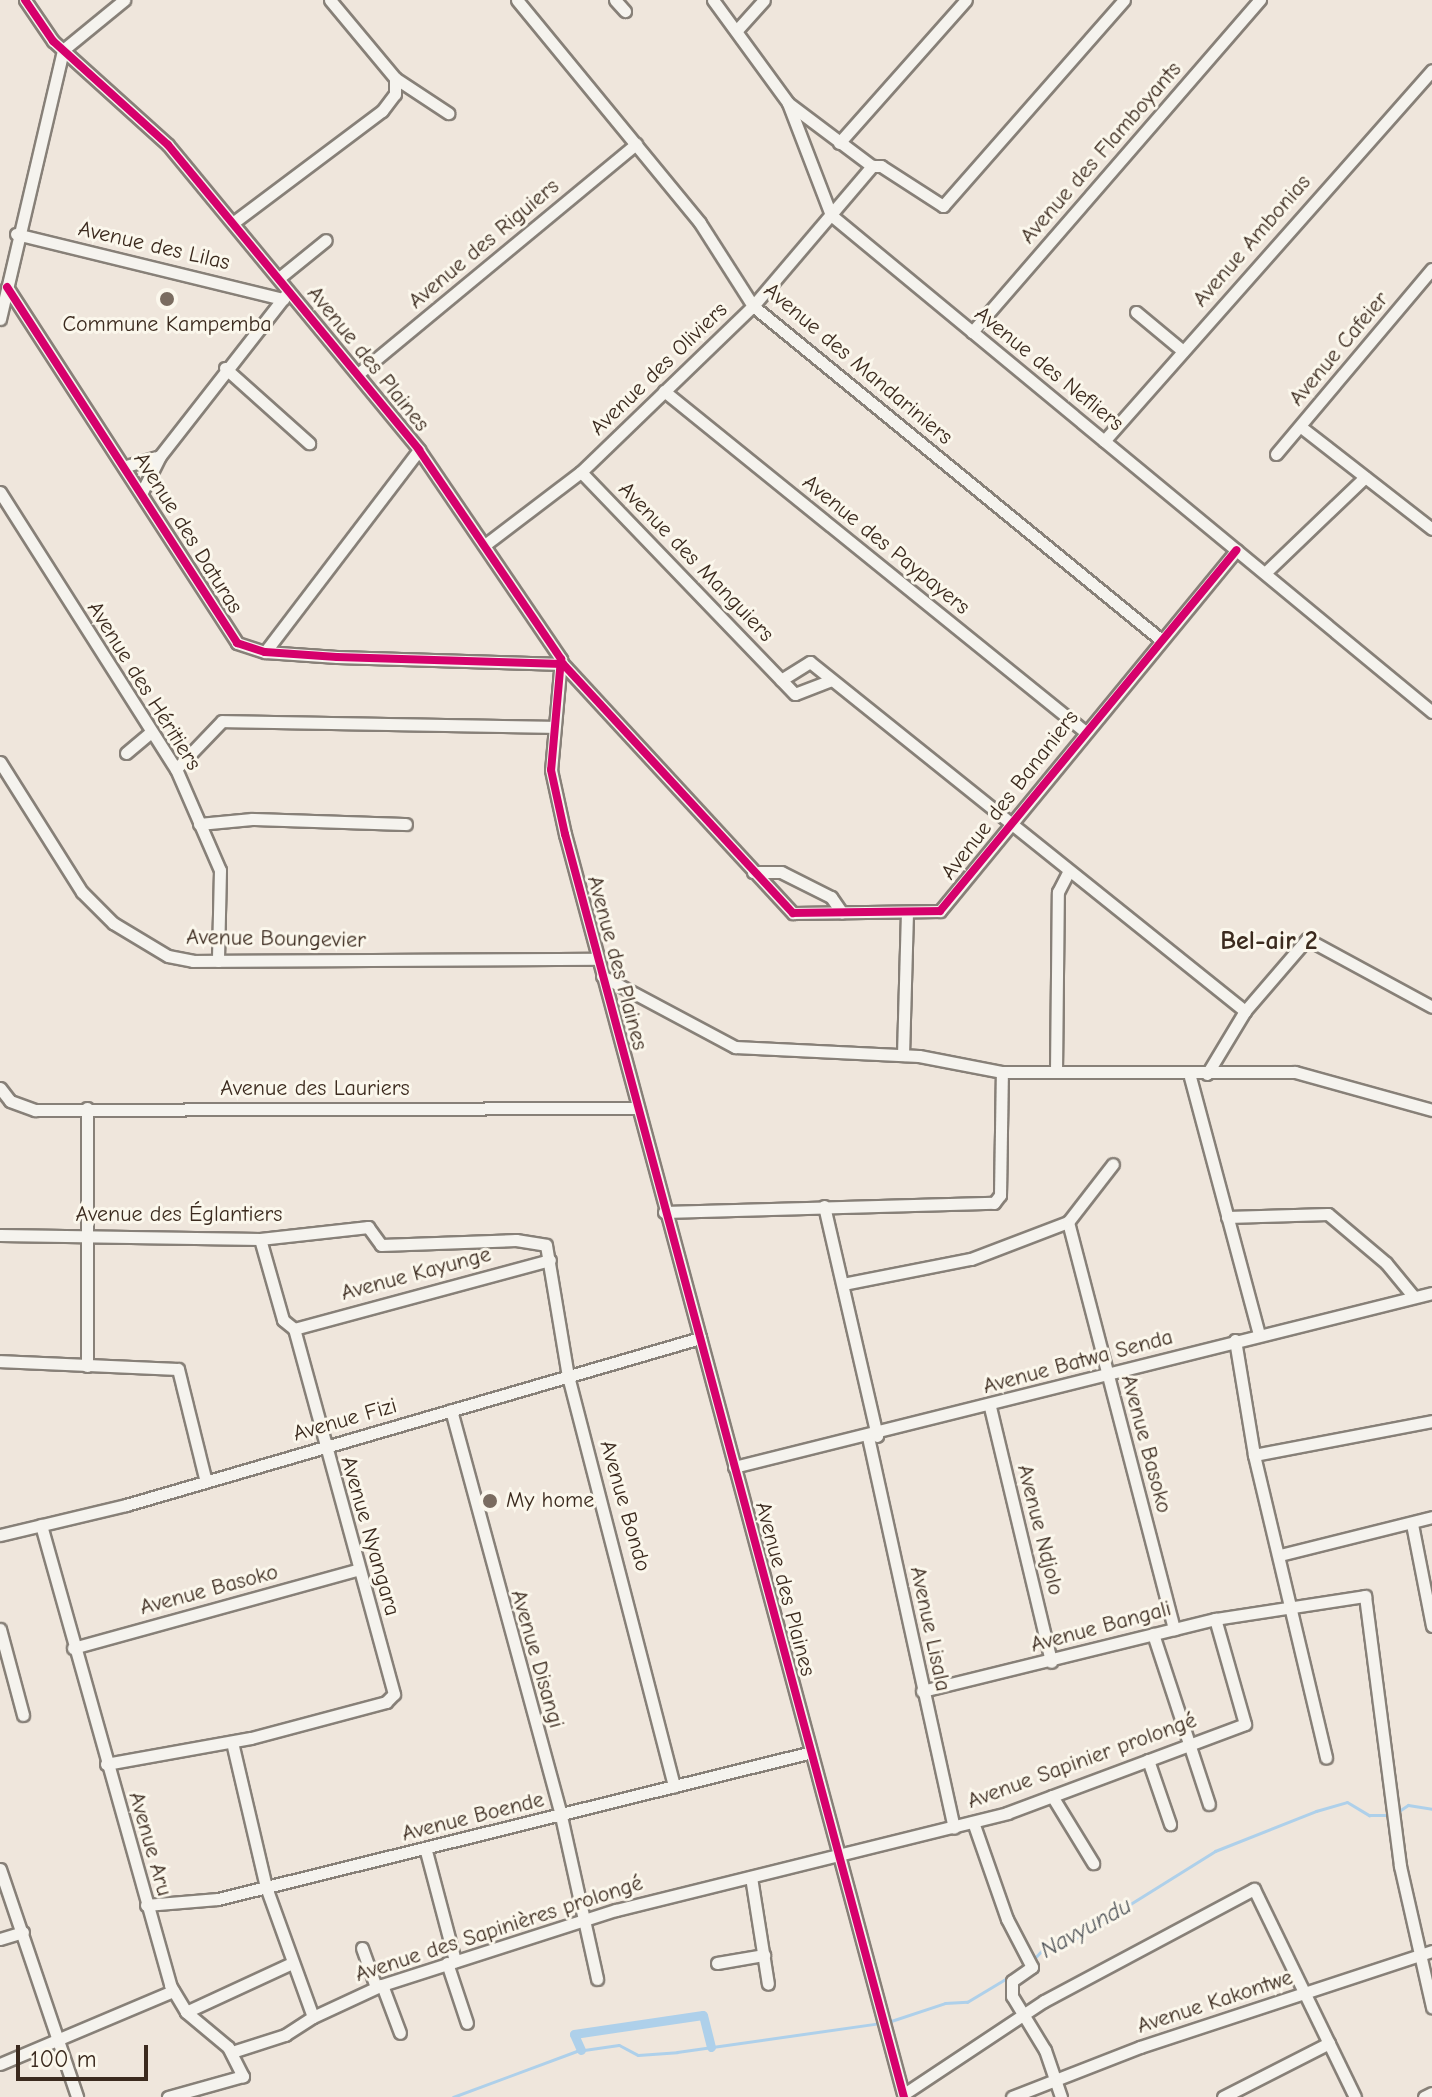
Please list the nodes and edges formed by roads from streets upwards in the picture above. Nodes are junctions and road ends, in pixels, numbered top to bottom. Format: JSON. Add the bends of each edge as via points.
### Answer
{"nodes":[{"id":1,"x":25,"y":0,"type":"edge"},
{"id":2,"x":124,"y":0,"type":"edge"},
{"id":3,"x":330,"y":0,"type":"edge"},
{"id":4,"x":517,"y":0,"type":"edge"},
{"id":5,"x":615,"y":0,"type":"edge"},
{"id":6,"x":713,"y":0,"type":"edge"},
{"id":7,"x":764,"y":0,"type":"edge"},
{"id":8,"x":966,"y":0,"type":"edge"},
{"id":9,"x":1124,"y":0,"type":"edge"},
{"id":10,"x":1260,"y":0,"type":"edge"},
{"id":11,"x":625,"y":11,"type":"dead end"},
{"id":12,"x":737,"y":30,"type":"junction"},
{"id":13,"x":63,"y":50,"type":"junction"},
{"id":14,"x":1432,"y":70,"type":"edge"},
{"id":15,"x":395,"y":78,"type":"junction"},
{"id":16,"x":788,"y":103,"type":"junction"},
{"id":17,"x":448,"y":113,"type":"dead end"},
{"id":18,"x":839,"y":143,"type":"junction"},
{"id":19,"x":636,"y":144,"type":"junction"},
{"id":20,"x":872,"y":166,"type":"junction"},
{"id":21,"x":831,"y":215,"type":"junction"},
{"id":22,"x":234,"y":222,"type":"junction"},
{"id":23,"x":16,"y":234,"type":"junction"},
{"id":24,"x":326,"y":240,"type":"dead end"},
{"id":25,"x":1432,"y":269,"type":"edge"},
{"id":26,"x":6,"y":277,"type":"edge"},
{"id":27,"x":279,"y":278,"type":"junction"},
{"id":28,"x":286,"y":295,"type":"junction"},
{"id":29,"x":753,"y":306,"type":"junction"},
{"id":30,"x":1136,"y":312,"type":"dead end"},
{"id":31,"x":0,"y":319,"type":"edge"},
{"id":32,"x":972,"y":332,"type":"junction"},
{"id":33,"x":1183,"y":351,"type":"junction"},
{"id":34,"x":225,"y":368,"type":"junction"},
{"id":35,"x":358,"y":374,"type":"junction"},
{"id":36,"x":664,"y":391,"type":"junction"},
{"id":37,"x":1301,"y":427,"type":"junction"},
{"id":38,"x":1104,"y":441,"type":"junction"},
{"id":39,"x":309,"y":443,"type":"dead end"},
{"id":40,"x":419,"y":450,"type":"junction"},
{"id":41,"x":1276,"y":454,"type":"dead end"},
{"id":42,"x":160,"y":456,"type":"junction"},
{"id":43,"x":126,"y":466,"type":"junction"},
{"id":44,"x":581,"y":472,"type":"junction"},
{"id":45,"x":1365,"y":477,"type":"junction"},
{"id":46,"x":0,"y":492,"type":"edge"},
{"id":47,"x":142,"y":492,"type":"junction"},
{"id":48,"x":1432,"y":529,"type":"edge"},
{"id":49,"x":486,"y":544,"type":"junction"},
{"id":50,"x":1237,"y":550,"type":"junction"},
{"id":51,"x":1266,"y":572,"type":"junction"},
{"id":52,"x":1160,"y":639,"type":"junction"},
{"id":53,"x":265,"y":652,"type":"junction"},
{"id":54,"x":563,"y":664,"type":"junction"},
{"id":55,"x":781,"y":680,"type":"junction"},
{"id":56,"x":831,"y":680,"type":"junction"},
{"id":57,"x":1432,"y":712,"type":"edge"},
{"id":58,"x":554,"y":727,"type":"junction"},
{"id":59,"x":1083,"y":730,"type":"junction"},
{"id":60,"x":151,"y":732,"type":"junction"},
{"id":61,"x":126,"y":753,"type":"dead end"},
{"id":62,"x":0,"y":762,"type":"edge"},
{"id":63,"x":176,"y":769,"type":"junction"},
{"id":64,"x":199,"y":824,"type":"junction"},
{"id":65,"x":406,"y":824,"type":"dead end"},
{"id":66,"x":1008,"y":826,"type":"junction"},
{"id":67,"x":753,"y":872,"type":"junction"},
{"id":68,"x":1068,"y":872,"type":"junction"},
{"id":69,"x":842,"y":913,"type":"junction"},
{"id":70,"x":907,"y":913,"type":"junction"},
{"id":71,"x":597,"y":959,"type":"junction"},
{"id":72,"x":218,"y":961,"type":"junction"},
{"id":73,"x":602,"y":976,"type":"junction"},
{"id":74,"x":1432,"y":1007,"type":"edge"},
{"id":75,"x":1245,"y":1011,"type":"junction"},
{"id":76,"x":903,"y":1055,"type":"junction"},
{"id":77,"x":1056,"y":1071,"type":"junction"},
{"id":78,"x":1002,"y":1072,"type":"junction"},
{"id":79,"x":1207,"y":1074,"type":"junction"},
{"id":80,"x":1190,"y":1077,"type":"junction"},
{"id":81,"x":0,"y":1088,"type":"edge"},
{"id":82,"x":87,"y":1108,"type":"junction"},
{"id":83,"x":637,"y":1108,"type":"junction"},
{"id":84,"x":1432,"y":1110,"type":"edge"},
{"id":85,"x":1113,"y":1164,"type":"dead end"},
{"id":86,"x":824,"y":1206,"type":"junction"},
{"id":87,"x":664,"y":1212,"type":"junction"},
{"id":88,"x":1227,"y":1217,"type":"junction"},
{"id":89,"x":1068,"y":1222,"type":"junction"},
{"id":90,"x":0,"y":1235,"type":"edge"},
{"id":91,"x":88,"y":1236,"type":"junction"},
{"id":92,"x":260,"y":1239,"type":"junction"},
{"id":93,"x":537,"y":1241,"type":"joint"},
{"id":94,"x":550,"y":1260,"type":"junction"},
{"id":95,"x":843,"y":1284,"type":"junction"},
{"id":96,"x":1432,"y":1293,"type":"edge"},
{"id":97,"x":1414,"y":1297,"type":"junction"},
{"id":98,"x":294,"y":1329,"type":"junction"},
{"id":99,"x":1259,"y":1334,"type":"junction"},
{"id":100,"x":700,"y":1338,"type":"junction"},
{"id":101,"x":1235,"y":1340,"type":"junction"},
{"id":102,"x":0,"y":1361,"type":"edge"},
{"id":103,"x":87,"y":1366,"type":"junction"},
{"id":104,"x":1106,"y":1375,"type":"junction"},
{"id":105,"x":568,"y":1376,"type":"junction"},
{"id":106,"x":990,"y":1407,"type":"junction"},
{"id":107,"x":451,"y":1410,"type":"junction"},
{"id":108,"x":1432,"y":1421,"type":"edge"},
{"id":109,"x":872,"y":1437,"type":"junction"},
{"id":110,"x":324,"y":1447,"type":"junction"},
{"id":111,"x":1254,"y":1455,"type":"junction"},
{"id":112,"x":734,"y":1467,"type":"junction"},
{"id":113,"x":206,"y":1482,"type":"junction"},
{"id":114,"x":1432,"y":1517,"type":"edge"},
{"id":115,"x":1412,"y":1524,"type":"junction"},
{"id":116,"x":41,"y":1525,"type":"junction"},
{"id":117,"x":0,"y":1535,"type":"edge"},
{"id":118,"x":1280,"y":1555,"type":"junction"},
{"id":119,"x":356,"y":1570,"type":"junction"},
{"id":120,"x":1290,"y":1603,"type":"junction"},
{"id":121,"x":1215,"y":1619,"type":"junction"},
{"id":122,"x":1432,"y":1626,"type":"edge"},
{"id":123,"x":0,"y":1629,"type":"edge"},
{"id":124,"x":1174,"y":1629,"type":"junction"},
{"id":125,"x":1153,"y":1634,"type":"junction"},
{"id":126,"x":73,"y":1648,"type":"junction"},
{"id":127,"x":1051,"y":1662,"type":"junction"},
{"id":128,"x":922,"y":1691,"type":"junction"},
{"id":129,"x":23,"y":1715,"type":"dead end"},
{"id":130,"x":232,"y":1742,"type":"junction"},
{"id":131,"x":1187,"y":1745,"type":"junction"},
{"id":132,"x":808,"y":1753,"type":"junction"},
{"id":133,"x":1326,"y":1758,"type":"dead end"},
{"id":134,"x":1148,"y":1760,"type":"junction"},
{"id":135,"x":106,"y":1764,"type":"junction"},
{"id":136,"x":674,"y":1787,"type":"junction"},
{"id":137,"x":1052,"y":1796,"type":"junction"},
{"id":138,"x":1209,"y":1804,"type":"dead end"},
{"id":139,"x":561,"y":1816,"type":"junction"},
{"id":140,"x":973,"y":1822,"type":"junction"},
{"id":141,"x":1170,"y":1824,"type":"dead end"},
{"id":142,"x":954,"y":1828,"type":"junction"},
{"id":143,"x":426,"y":1851,"type":"junction"},
{"id":144,"x":839,"y":1853,"type":"junction"},
{"id":145,"x":1093,"y":1863,"type":"dead end"},
{"id":146,"x":0,"y":1869,"type":"edge"},
{"id":147,"x":751,"y":1877,"type":"junction"},
{"id":148,"x":266,"y":1887,"type":"junction"},
{"id":149,"x":146,"y":1905,"type":"junction"},
{"id":150,"x":586,"y":1919,"type":"junction"},
{"id":151,"x":23,"y":1932,"type":"junction"},
{"id":152,"x":0,"y":1939,"type":"edge"},
{"id":153,"x":362,"y":1948,"type":"dead end"},
{"id":154,"x":1432,"y":1951,"type":"edge"},
{"id":155,"x":764,"y":1955,"type":"junction"},
{"id":156,"x":1419,"y":1956,"type":"junction"},
{"id":157,"x":451,"y":1962,"type":"junction"},
{"id":158,"x":717,"y":1963,"type":"dead end"},
{"id":159,"x":290,"y":1964,"type":"junction"},
{"id":160,"x":597,"y":1979,"type":"dead end"},
{"id":161,"x":768,"y":1984,"type":"dead end"},
{"id":162,"x":379,"y":1986,"type":"junction"},
{"id":163,"x":173,"y":1991,"type":"junction"},
{"id":164,"x":1309,"y":1992,"type":"junction"},
{"id":165,"x":1432,"y":2007,"type":"edge"},
{"id":166,"x":186,"y":2012,"type":"junction"},
{"id":167,"x":1026,"y":2014,"type":"junction"},
{"id":168,"x":313,"y":2017,"type":"junction"},
{"id":169,"x":467,"y":2023,"type":"dead end"},
{"id":170,"x":400,"y":2033,"type":"dead end"},
{"id":171,"x":62,"y":2039,"type":"junction"},
{"id":172,"x":1329,"y":2043,"type":"junction"},
{"id":173,"x":232,"y":2052,"type":"junction"},
{"id":174,"x":0,"y":2064,"type":"edge"},
{"id":175,"x":1055,"y":2080,"type":"junction"},
{"id":176,"x":1432,"y":2093,"type":"edge"},
{"id":177,"x":904,"y":2096,"type":"edge"},
{"id":178,"x":77,"y":2097,"type":"edge"},
{"id":179,"x":168,"y":2097,"type":"edge"},
{"id":180,"x":1012,"y":2097,"type":"edge"},
{"id":181,"x":1061,"y":2097,"type":"edge"},
{"id":182,"x":1223,"y":2097,"type":"edge"},
{"id":183,"x":1355,"y":2097,"type":"edge"},
{"id":184,"x":1424,"y":2097,"type":"edge"}],
"edges":[{"from":1,"to":13,"type":"street","name":"Avenue des Plaines"},
{"from":2,"to":13,"type":"street"},
{"from":3,"to":15,"type":"street"},
{"from":4,"to":19,"type":"street","name":"Avenue des Mandariniers"},
{"from":5,"to":11,"type":"street"},
{"from":6,"to":12,"type":"street","name":"Avenue des Nefliers"},
{"from":7,"to":12,"type":"street"},
{"from":8,"to":18,"type":"street"},
{"from":9,"to":20,"type":"street","via":[[943,206]]},
{"from":10,"to":32,"type":"street","name":"Avenue des Flamboyants"},
{"from":12,"to":16,"type":"street","name":"Avenue des Nefliers"},
{"from":13,"to":22,"type":"street","name":"Avenue des Plaines","via":[[168,145]]},
{"from":13,"to":23,"type":"street"},
{"from":14,"to":33,"type":"street","name":"Avenue Ambonias"},
{"from":15,"to":17,"type":"street"},
{"from":15,"to":22,"type":"street","via":[[391,103]]},
{"from":16,"to":18,"type":"street"},
{"from":16,"to":21,"type":"street","name":"Avenue des Nefliers"},
{"from":18,"to":20,"type":"street"},
{"from":19,"to":29,"type":"street","name":"Avenue des Mandariniers","via":[[700,223]]},
{"from":19,"to":35,"type":"street","name":"Avenue des Riguiers"},
{"from":20,"to":21,"type":"street","name":"Avenue des Oliviers"},
{"from":21,"to":29,"type":"street","name":"Avenue des Oliviers"},
{"from":21,"to":32,"type":"street","name":"Avenue des Nefliers"},
{"from":22,"to":27,"type":"street","name":"Avenue des Plaines"},
{"from":23,"to":26,"type":"street"},
{"from":23,"to":28,"type":"street","name":"Avenue des Lilas"},
{"from":24,"to":27,"type":"street"},
{"from":25,"to":37,"type":"street","name":"Avenue Cafeier"},
{"from":26,"to":31,"type":"street"},
{"from":26,"to":43,"type":"street","name":"Avenue des Daturas"},
{"from":27,"to":28,"type":"street","name":"Avenue des Plaines"},
{"from":28,"to":34,"type":"street"},
{"from":28,"to":35,"type":"street","name":"Avenue des Plaines"},
{"from":29,"to":36,"type":"street","name":"Avenue des Oliviers"},
{"from":29,"to":52,"type":"street","name":"Avenue des Mandariniers"},
{"from":30,"to":33,"type":"street"},
{"from":32,"to":38,"type":"street","name":"Avenue des Nefliers"},
{"from":33,"to":38,"type":"street","name":"Avenue Ambonias"},
{"from":34,"to":39,"type":"street"},
{"from":34,"to":42,"type":"street"},
{"from":35,"to":40,"type":"street","name":"Avenue des Plaines"},
{"from":36,"to":44,"type":"street","name":"Avenue des Oliviers"},
{"from":36,"to":59,"type":"street","name":"Avenue des Paypayers"},
{"from":37,"to":41,"type":"street","name":"Avenue Cafeier"},
{"from":37,"to":45,"type":"street"},
{"from":38,"to":50,"type":"street","name":"Avenue des Nefliers"},
{"from":40,"to":49,"type":"street","name":"Avenue des Plaines"},
{"from":40,"to":53,"type":"street"},
{"from":42,"to":43,"type":"street"},
{"from":42,"to":47,"type":"street"},
{"from":43,"to":47,"type":"street","name":"Avenue des Daturas"},
{"from":44,"to":49,"type":"street","name":"Avenue des Oliviers"},
{"from":44,"to":55,"type":"street","name":"Avenue des Manguiers"},
{"from":45,"to":48,"type":"street"},
{"from":45,"to":51,"type":"street"},
{"from":46,"to":60,"type":"street","name":"Avenue des Héritiers"},
{"from":47,"to":53,"type":"street","name":"Avenue des Daturas","via":[[228,633]]},
{"from":49,"to":54,"type":"street","name":"Avenue des Plaines"},
{"from":50,"to":51,"type":"street","name":"Avenue des Nefliers"},
{"from":50,"to":52,"type":"street","name":"Avenue des Bananiers"},
{"from":51,"to":57,"type":"street","name":"Avenue des Nefliers"},
{"from":52,"to":59,"type":"street","name":"Avenue des Bananiers"},
{"from":53,"to":54,"type":"street","name":"Avenue des Daturas"},
{"from":54,"to":58,"type":"street","name":"Avenue des Plaines"},
{"from":54,"to":67,"type":"street","name":"Avenue des Bananiers"},
{"from":55,"to":56,"type":"street","via":[[795,694]]},
{"from":55,"to":56,"type":"street","via":[[804,661]]},
{"from":56,"to":66,"type":"street"},
{"from":58,"to":63,"type":"street","via":[[222,721]]},
{"from":58,"to":71,"type":"street","name":"Avenue des Plaines","via":[[551,770]]},
{"from":59,"to":66,"type":"street","name":"Avenue des Bananiers"},
{"from":60,"to":61,"type":"street"},
{"from":60,"to":63,"type":"street","name":"Avenue des Héritiers"},
{"from":62,"to":72,"type":"street","name":"Avenue Boungevier","via":[[97,908],[151,949]]},
{"from":63,"to":64,"type":"street","name":"Avenue des Héritiers"},
{"from":64,"to":65,"type":"street","via":[[252,819]]},
{"from":64,"to":72,"type":"street","name":"Avenue des Héritiers","via":[[221,879]]},
{"from":66,"to":68,"type":"street"},
{"from":66,"to":70,"type":"street","name":"Avenue des Bananiers","via":[[940,911]]},
{"from":67,"to":69,"type":"street","via":[[781,872],[827,894]]},
{"from":67,"to":69,"type":"street","name":"Avenue des Bananiers","via":[[793,913]]},
{"from":68,"to":75,"type":"street"},
{"from":68,"to":77,"type":"street","via":[[1058,892]]},
{"from":69,"to":70,"type":"street","name":"Avenue des Bananiers"},
{"from":70,"to":76,"type":"street"},
{"from":71,"to":72,"type":"street","name":"Avenue Boungevier"},
{"from":71,"to":73,"type":"street","name":"Avenue des Plaines"},
{"from":73,"to":76,"type":"street","via":[[728,1046]]},
{"from":73,"to":83,"type":"street","name":"Avenue des Plaines"},
{"from":74,"to":75,"type":"street","via":[[1309,939]]},
{"from":75,"to":79,"type":"street"},
{"from":76,"to":78,"type":"street"},
{"from":77,"to":78,"type":"street"},
{"from":77,"to":80,"type":"street"},
{"from":78,"to":86,"type":"street","via":[[998,1200]]},
{"from":79,"to":80,"type":"street"},
{"from":79,"to":84,"type":"street","via":[[1312,1074]]},
{"from":80,"to":88,"type":"street"},
{"from":81,"to":82,"type":"street","name":"Avenue des Lauriers","via":[[28,1109]]},
{"from":82,"to":83,"type":"street","name":"Avenue des Lauriers"},
{"from":82,"to":91,"type":"street"},
{"from":83,"to":87,"type":"street","name":"Avenue des Plaines"},
{"from":85,"to":89,"type":"street"},
{"from":86,"to":87,"type":"street"},
{"from":86,"to":95,"type":"street","name":"Avenue Lisala"},
{"from":87,"to":100,"type":"street","name":"Avenue des Plaines"},
{"from":88,"to":97,"type":"street","via":[[1328,1214],[1386,1263]]},
{"from":88,"to":99,"type":"street"},
{"from":89,"to":95,"type":"street","via":[[971,1259]]},
{"from":89,"to":104,"type":"street","name":"Avenue Basoko"},
{"from":90,"to":91,"type":"street","name":"Avenue des Églantiers"},
{"from":91,"to":92,"type":"street","name":"Avenue des Églantiers"},
{"from":91,"to":103,"type":"street"},
{"from":92,"to":93,"type":"street","name":"Avenue des Églantiers","via":[[368,1227],[381,1245]]},
{"from":92,"to":98,"type":"street","name":"Avenue Nyangara","via":[[283,1320]]},
{"from":93,"to":94,"type":"street","name":"Avenue Bondo","via":[[548,1248]]},
{"from":94,"to":98,"type":"street","name":"Avenue Kayunge"},
{"from":94,"to":105,"type":"street","name":"Avenue Bondo"},
{"from":95,"to":109,"type":"street","name":"Avenue Lisala"},
{"from":96,"to":97,"type":"street","name":"Avenue Batwa Senda"},
{"from":97,"to":99,"type":"street","name":"Avenue Batwa Senda"},
{"from":98,"to":110,"type":"street","name":"Avenue Nyangara"},
{"from":99,"to":101,"type":"street","name":"Avenue Batwa Senda"},
{"from":100,"to":105,"type":"street","name":"Avenue Fizi"},
{"from":100,"to":112,"type":"street","name":"Avenue des Plaines"},
{"from":101,"to":104,"type":"street","name":"Avenue Batwa Senda"},
{"from":101,"to":111,"type":"street"},
{"from":102,"to":103,"type":"street"},
{"from":103,"to":113,"type":"street","via":[[166,1366],[182,1373]]},
{"from":104,"to":106,"type":"street","name":"Avenue Batwa Senda"},
{"from":104,"to":124,"type":"street","name":"Avenue Basoko"},
{"from":105,"to":107,"type":"street","name":"Avenue Fizi"},
{"from":105,"to":136,"type":"street","name":"Avenue Bondo"},
{"from":106,"to":109,"type":"street","name":"Avenue Batwa Senda"},
{"from":106,"to":127,"type":"street","name":"Avenue Ndjolo"},
{"from":107,"to":110,"type":"street","name":"Avenue Fizi"},
{"from":107,"to":139,"type":"street","name":"Avenue Disangi"},
{"from":108,"to":111,"type":"street"},
{"from":109,"to":112,"type":"street","name":"Avenue Batwa Senda"},
{"from":109,"to":128,"type":"street","name":"Avenue Lisala"},
{"from":110,"to":113,"type":"street","name":"Avenue Fizi"},
{"from":110,"to":119,"type":"street","name":"Avenue Nyangara"},
{"from":111,"to":118,"type":"street"},
{"from":112,"to":132,"type":"street","name":"Avenue des Plaines"},
{"from":113,"to":116,"type":"street","name":"Avenue Fizi"},
{"from":114,"to":115,"type":"street"},
{"from":115,"to":118,"type":"street"},
{"from":115,"to":122,"type":"street"},
{"from":116,"to":117,"type":"street","name":"Avenue Fizi"},
{"from":116,"to":126,"type":"street","name":"Avenue Aru"},
{"from":118,"to":120,"type":"street"},
{"from":119,"to":126,"type":"street","name":"Avenue Basoko"},
{"from":119,"to":130,"type":"street","name":"Avenue Nyangara","via":[[394,1686],[386,1702]]},
{"from":120,"to":121,"type":"street","name":"Avenue Bangali"},
{"from":120,"to":133,"type":"street"},
{"from":120,"to":156,"type":"street","name":"Avenue Bangali","via":[[1365,1596],[1393,1822]]},
{"from":121,"to":124,"type":"street","name":"Avenue Bangali"},
{"from":121,"to":131,"type":"street","name":"Avenue Sapinier prolongé","via":[[1245,1724]]},
{"from":123,"to":129,"type":"street"},
{"from":124,"to":125,"type":"street","name":"Avenue Bangali"},
{"from":125,"to":127,"type":"street","name":"Avenue Bangali"},
{"from":125,"to":131,"type":"street"},
{"from":126,"to":135,"type":"street","name":"Avenue Aru"},
{"from":127,"to":128,"type":"street","name":"Avenue Bangali"},
{"from":128,"to":142,"type":"street","name":"Avenue Lisala"},
{"from":130,"to":135,"type":"street"},
{"from":130,"to":148,"type":"street"},
{"from":131,"to":134,"type":"street","name":"Avenue Sapinier prolongé"},
{"from":131,"to":138,"type":"street"},
{"from":132,"to":136,"type":"street","name":"Avenue Boende"},
{"from":132,"to":144,"type":"street","name":"Avenue des Plaines"},
{"from":134,"to":137,"type":"street","name":"Avenue Sapinier prolongé"},
{"from":134,"to":141,"type":"street"},
{"from":135,"to":149,"type":"street","name":"Avenue Aru"},
{"from":136,"to":139,"type":"street","name":"Avenue Boende"},
{"from":137,"to":140,"type":"street","name":"Avenue Sapinier prolongé"},
{"from":137,"to":145,"type":"street"},
{"from":139,"to":143,"type":"street","name":"Avenue Boende"},
{"from":139,"to":150,"type":"street","name":"Avenue Disangi"},
{"from":140,"to":142,"type":"street","name":"Avenue Sapinier prolongé"},
{"from":140,"to":167,"type":"street","via":[[1007,1919],[1030,1963],[1010,1985]]},
{"from":142,"to":144,"type":"street","name":"Avenue Sapinier prolongé"},
{"from":143,"to":148,"type":"street","name":"Avenue Boende"},
{"from":143,"to":157,"type":"street"},
{"from":144,"to":147,"type":"street","name":"Avenue des Sapinières prolongé"},
{"from":144,"to":177,"type":"street","name":"Avenue des Plaines"},
{"from":146,"to":151,"type":"street"},
{"from":147,"to":150,"type":"street","name":"Avenue des Sapinières prolongé"},
{"from":147,"to":155,"type":"street"},
{"from":148,"to":149,"type":"street","name":"Avenue Boende"},
{"from":148,"to":159,"type":"street"},
{"from":149,"to":163,"type":"street","name":"Avenue Aru"},
{"from":150,"to":157,"type":"street","name":"Avenue des Sapinières prolongé"},
{"from":150,"to":160,"type":"street","name":"Avenue Disangi"},
{"from":151,"to":152,"type":"street"},
{"from":151,"to":171,"type":"street"},
{"from":153,"to":162,"type":"street"},
{"from":154,"to":156,"type":"street","name":"Avenue Kakontwe"},
{"from":155,"to":158,"type":"street"},
{"from":155,"to":161,"type":"street"},
{"from":156,"to":164,"type":"street","name":"Avenue Kakontwe"},
{"from":156,"to":165,"type":"street"},
{"from":157,"to":162,"type":"street","name":"Avenue des Sapinières prolongé"},
{"from":157,"to":169,"type":"street"},
{"from":159,"to":166,"type":"street"},
{"from":159,"to":168,"type":"street"},
{"from":162,"to":168,"type":"street","name":"Avenue des Sapinières prolongé"},
{"from":162,"to":170,"type":"street"},
{"from":163,"to":166,"type":"street","name":"Avenue Aru"},
{"from":163,"to":171,"type":"street"},
{"from":164,"to":167,"type":"street","via":[[1254,1889],[1163,1933]]},
{"from":164,"to":172,"type":"street"},
{"from":164,"to":175,"type":"street","name":"Avenue Kakontwe"},
{"from":166,"to":173,"type":"street","name":"Avenue Aru"},
{"from":167,"to":175,"type":"street"},
{"from":167,"to":177,"type":"street"},
{"from":168,"to":173,"type":"street","name":"Avenue des Sapinières prolongé","via":[[285,2035]]},
{"from":171,"to":174,"type":"street"},
{"from":171,"to":178,"type":"street"},
{"from":172,"to":182,"type":"street"},
{"from":172,"to":183,"type":"street"},
{"from":173,"to":179,"type":"street","via":[[243,2076]]},
{"from":175,"to":180,"type":"street","name":"Avenue Kakontwe"},
{"from":175,"to":181,"type":"street"},
{"from":176,"to":184,"type":"street"}]}
